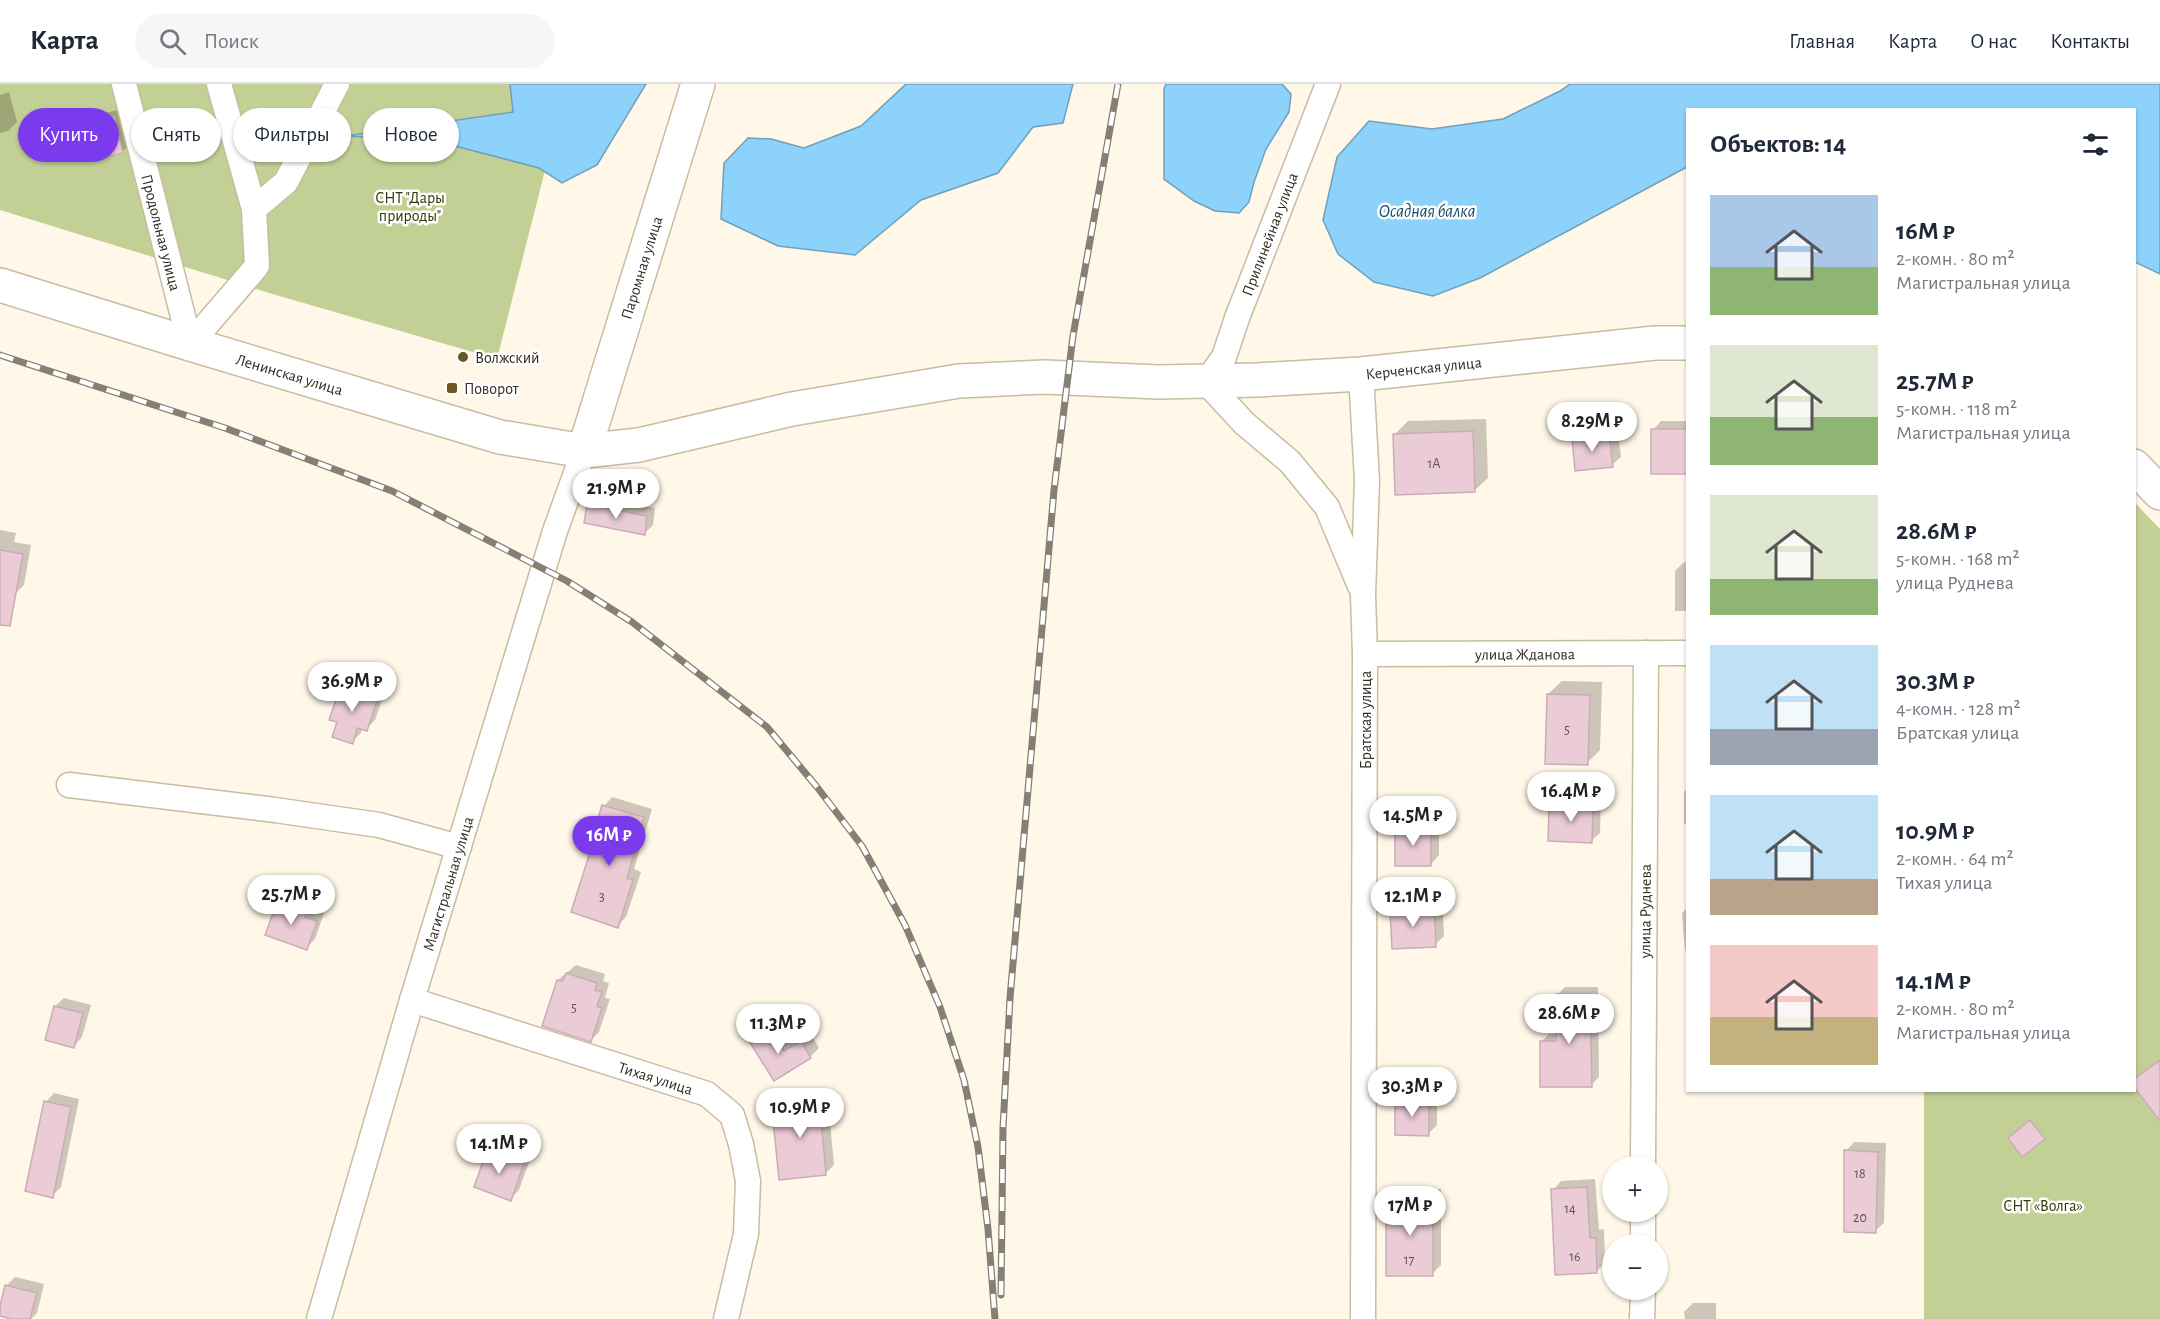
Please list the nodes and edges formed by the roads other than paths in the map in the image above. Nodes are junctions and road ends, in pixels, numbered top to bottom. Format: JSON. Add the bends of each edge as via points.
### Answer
{"nodes":[{"id":1,"x":124,"y":84,"type":"edge"},
{"id":2,"x":219,"y":84,"type":"edge"},
{"id":3,"x":337,"y":84,"type":"edge"},
{"id":4,"x":698,"y":84,"type":"edge"},
{"id":5,"x":1328,"y":84,"type":"edge"},
{"id":6,"x":254,"y":209,"type":"junction"},
{"id":7,"x":1,"y":279,"type":"edge"},
{"id":8,"x":1686,"y":343,"type":"edge"},
{"id":9,"x":190,"y":345,"type":"junction"},
{"id":10,"x":1361,"y":374,"type":"junction"},
{"id":11,"x":1158,"y":382,"type":"joint"},
{"id":12,"x":1206,"y":382,"type":"junction"},
{"id":13,"x":584,"y":451,"type":"junction"},
{"id":14,"x":1364,"y":595,"type":"junction"},
{"id":15,"x":1646,"y":653,"type":"junction"},
{"id":16,"x":1686,"y":653,"type":"edge"},
{"id":17,"x":1365,"y":654,"type":"junction"},
{"id":18,"x":69,"y":784,"type":"dead end"},
{"id":19,"x":459,"y":847,"type":"junction"},
{"id":20,"x":411,"y":1000,"type":"junction"},
{"id":21,"x":1643,"y":1156,"type":"edge"},
{"id":22,"x":1642,"y":1300,"type":"edge"},
{"id":23,"x":319,"y":1319,"type":"edge"},
{"id":24,"x":726,"y":1319,"type":"edge"},
{"id":25,"x":1363,"y":1319,"type":"edge"},
{"id":26,"x":1642,"y":1319,"type":"edge"}],
"edges":[{"from":1,"to":9,"type":"street","name":"Продольная улица"},
{"from":2,"to":6,"type":"street"},
{"from":3,"to":6,"type":"street","via":[[286,182]]},
{"from":4,"to":13,"type":"street","name":"Паромная улица"},
{"from":5,"to":12,"type":"street","name":"Прилинейная улица","via":[[1224,357]]},
{"from":6,"to":9,"type":"street","via":[[256,266]]},
{"from":7,"to":9,"type":"street","name":"Ленинская улица"},
{"from":8,"to":10,"type":"street","name":"Керченская улица","via":[[1644,344]]},
{"from":9,"to":13,"type":"street","name":"Ленинская улица","via":[[500,437]]},
{"from":10,"to":12,"type":"street","name":"Керченская улица"},
{"from":10,"to":14,"type":"street","name":"Братская улица","via":[[1367,481]]},
{"from":11,"to":12,"type":"street","name":"Керченская улица"},
{"from":11,"to":13,"type":"street","name":"Ленинская улица","via":[[1045,377],[959,381],[792,409],[639,445]]},
{"from":12,"to":14,"type":"street","via":[[1244,423],[1290,462],[1327,507]]},
{"from":13,"to":19,"type":"street","name":"Магистральная улица","via":[[555,531]]},
{"from":14,"to":17,"type":"street","name":"Братская улица"},
{"from":15,"to":16,"type":"street","name":"улица Жданова"},
{"from":15,"to":17,"type":"street","name":"улица Жданова"},
{"from":15,"to":21,"type":"street","name":"улица Руднева"},
{"from":17,"to":25,"type":"street","name":"Братская улица"},
{"from":18,"to":19,"type":"street","via":[[379,825]]},
{"from":19,"to":20,"type":"street","name":"Магистральная улица"},
{"from":20,"to":23,"type":"street","name":"Магистральная улица"},
{"from":20,"to":24,"type":"street","name":"Тихая улица","via":[[708,1094],[732,1115],[747,1180],[746,1234]]},
{"from":22,"to":26,"type":"street"}]}
